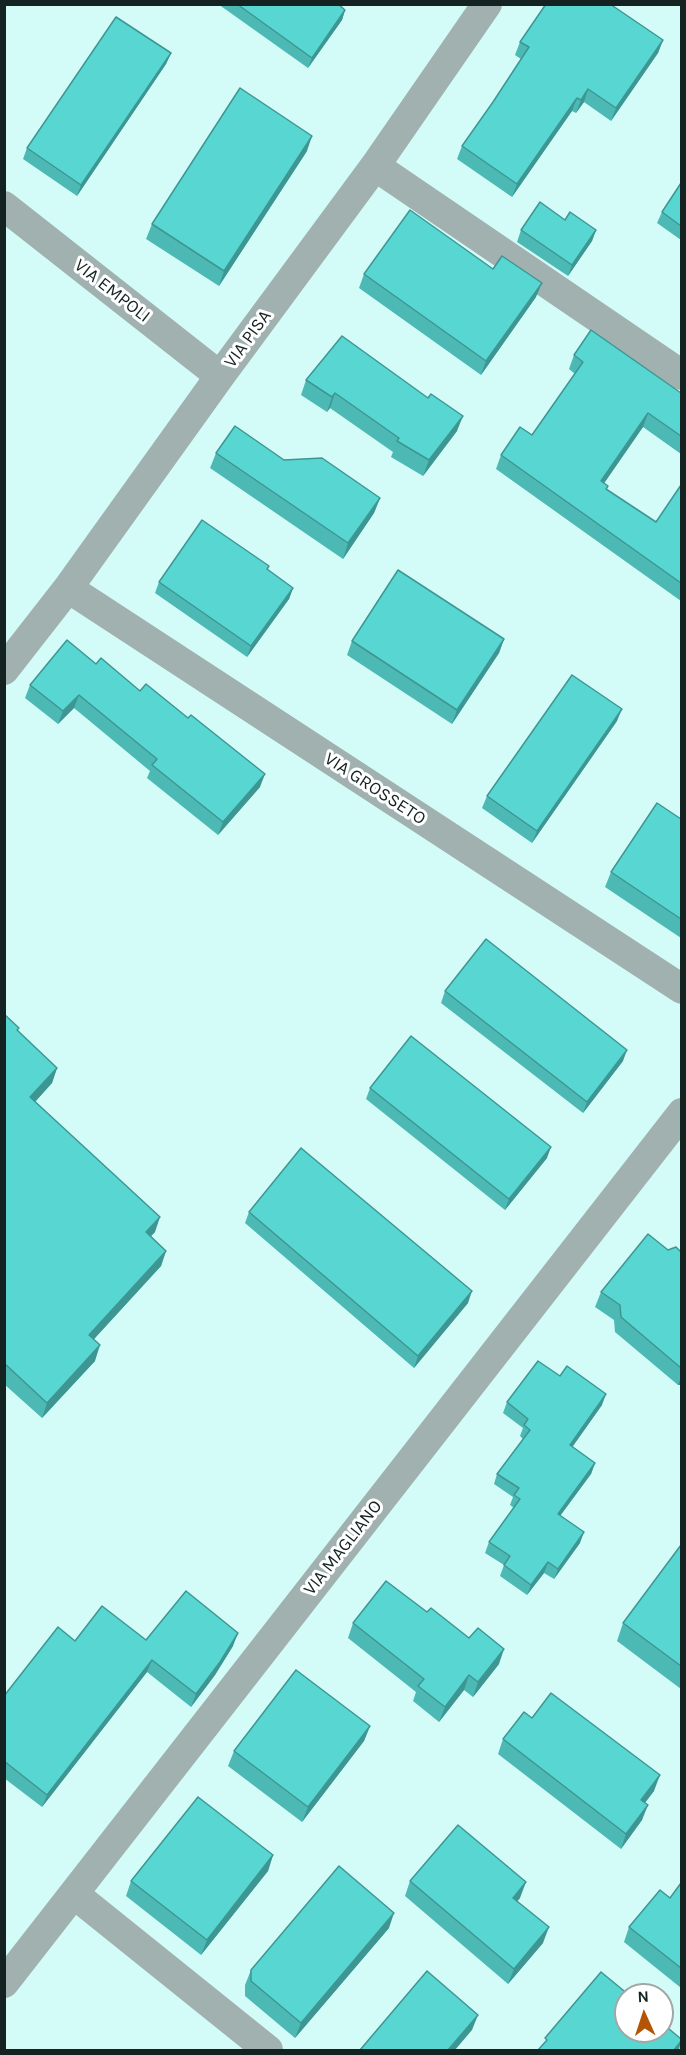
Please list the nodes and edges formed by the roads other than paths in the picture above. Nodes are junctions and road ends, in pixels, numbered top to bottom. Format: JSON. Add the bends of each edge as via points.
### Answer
{"nodes":[{"id":1,"x":487,"y":4,"type":"edge"},
{"id":2,"x":375,"y":166,"type":"junction"},
{"id":3,"x":4,"y":206,"type":"edge"},
{"id":4,"x":681,"y":375,"type":"edge"},
{"id":5,"x":220,"y":376,"type":"junction"},
{"id":6,"x":68,"y":588,"type":"junction"},
{"id":7,"x":4,"y":670,"type":"edge"},
{"id":8,"x":681,"y":989,"type":"edge"},
{"id":9,"x":678,"y":1125,"type":"edge"},
{"id":10,"x":74,"y":1894,"type":"junction"},
{"id":11,"x":4,"y":1983,"type":"edge"},
{"id":12,"x":268,"y":2050,"type":"edge"}],
"edges":[{"from":1,"to":2,"type":"street","name":"VIA PISA"},
{"from":2,"to":4,"type":"street"},
{"from":2,"to":5,"type":"street","name":"VIA PISA"},
{"from":3,"to":5,"type":"street","name":"VIA EMPOLI"},
{"from":5,"to":6,"type":"street","name":"VIA PISA"},
{"from":6,"to":7,"type":"street","name":"VIA PISA"},
{"from":6,"to":8,"type":"street","name":"VIA GROSSETO"},
{"from":9,"to":10,"type":"street","name":"VIA MAGLIANO"},
{"from":10,"to":11,"type":"street","name":"VIA MAGLIANO"},
{"from":10,"to":12,"type":"street"}]}
